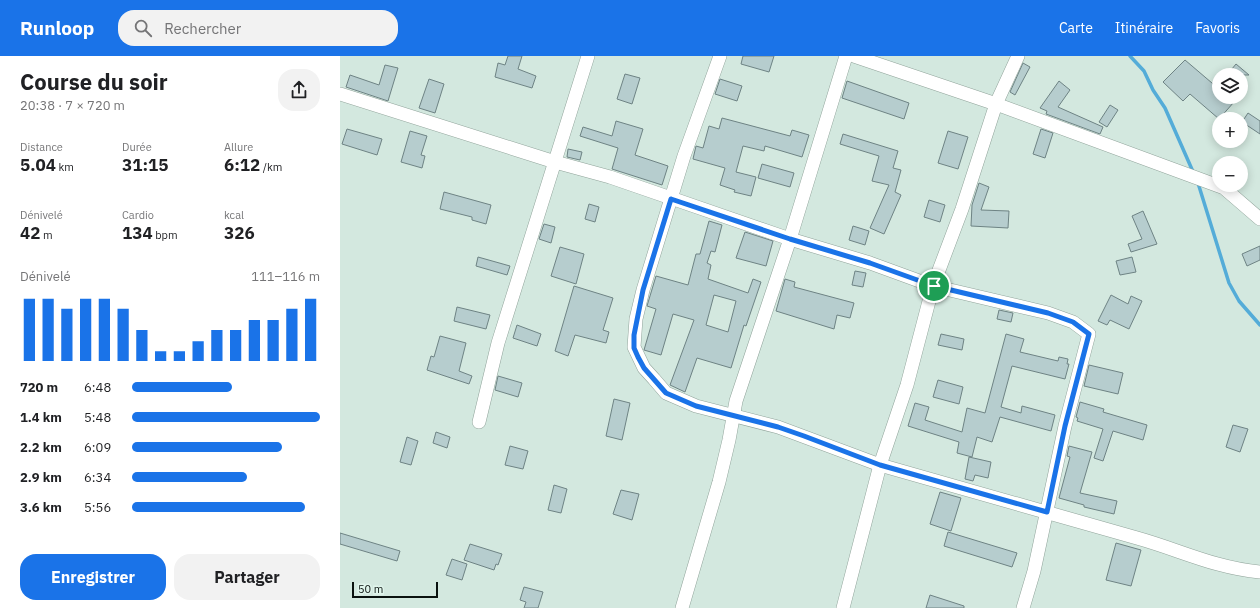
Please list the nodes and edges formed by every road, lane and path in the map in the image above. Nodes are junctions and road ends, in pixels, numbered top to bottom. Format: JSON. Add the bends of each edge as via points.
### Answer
{"nodes":[{"id":1,"x":588,"y":56,"type":"edge"},
{"id":2,"x":720,"y":56,"type":"edge"},
{"id":3,"x":846,"y":56,"type":"edge"},
{"id":4,"x":854,"y":56,"type":"edge"},
{"id":5,"x":1018,"y":56,"type":"edge"},
{"id":6,"x":340,"y":94,"type":"edge"},
{"id":7,"x":996,"y":104,"type":"junction"},
{"id":8,"x":555,"y":162,"type":"junction"},
{"id":9,"x":671,"y":199,"type":"junction"},
{"id":10,"x":1260,"y":219,"type":"edge"},
{"id":11,"x":790,"y":239,"type":"junction"},
{"id":12,"x":934,"y":286,"type":"junction"},
{"id":13,"x":734,"y":416,"type":"junction"},
{"id":14,"x":479,"y":422,"type":"dead end"},
{"id":15,"x":880,"y":465,"type":"junction"},
{"id":16,"x":1047,"y":512,"type":"junction"},
{"id":17,"x":1260,"y":572,"type":"edge"},
{"id":18,"x":682,"y":608,"type":"edge"},
{"id":19,"x":843,"y":608,"type":"edge"},
{"id":20,"x":1023,"y":608,"type":"edge"}],
"edges":[{"from":1,"to":8,"type":"street"},
{"from":2,"to":9,"type":"street"},
{"from":3,"to":11,"type":"street"},
{"from":4,"to":7,"type":"street"},
{"from":5,"to":7,"type":"street"},
{"from":6,"to":8,"type":"street"},
{"from":7,"to":10,"type":"street","via":[[1224,188]]},
{"from":7,"to":12,"type":"street"},
{"from":8,"to":9,"type":"street","via":[[610,177]]},
{"from":8,"to":14,"type":"street","via":[[498,343]]},
{"from":9,"to":11,"type":"street"},
{"from":9,"to":13,"type":"street","via":[[643,290],[636,319],[634,348],[644,368],[666,393],[696,406]]},
{"from":11,"to":12,"type":"street","via":[[870,263]]},
{"from":11,"to":13,"type":"street","via":[[736,401]]},
{"from":12,"to":15,"type":"street","via":[[907,385]]},
{"from":12,"to":16,"type":"street","via":[[1048,313],[1073,322],[1089,334],[1065,426]]},
{"from":13,"to":15,"type":"street","via":[[791,431]]},
{"from":13,"to":18,"type":"street","via":[[719,482]]},
{"from":15,"to":16,"type":"street"},
{"from":15,"to":19,"type":"street"},
{"from":16,"to":17,"type":"street","via":[[1175,549],[1212,563]]},
{"from":16,"to":20,"type":"street"}]}
